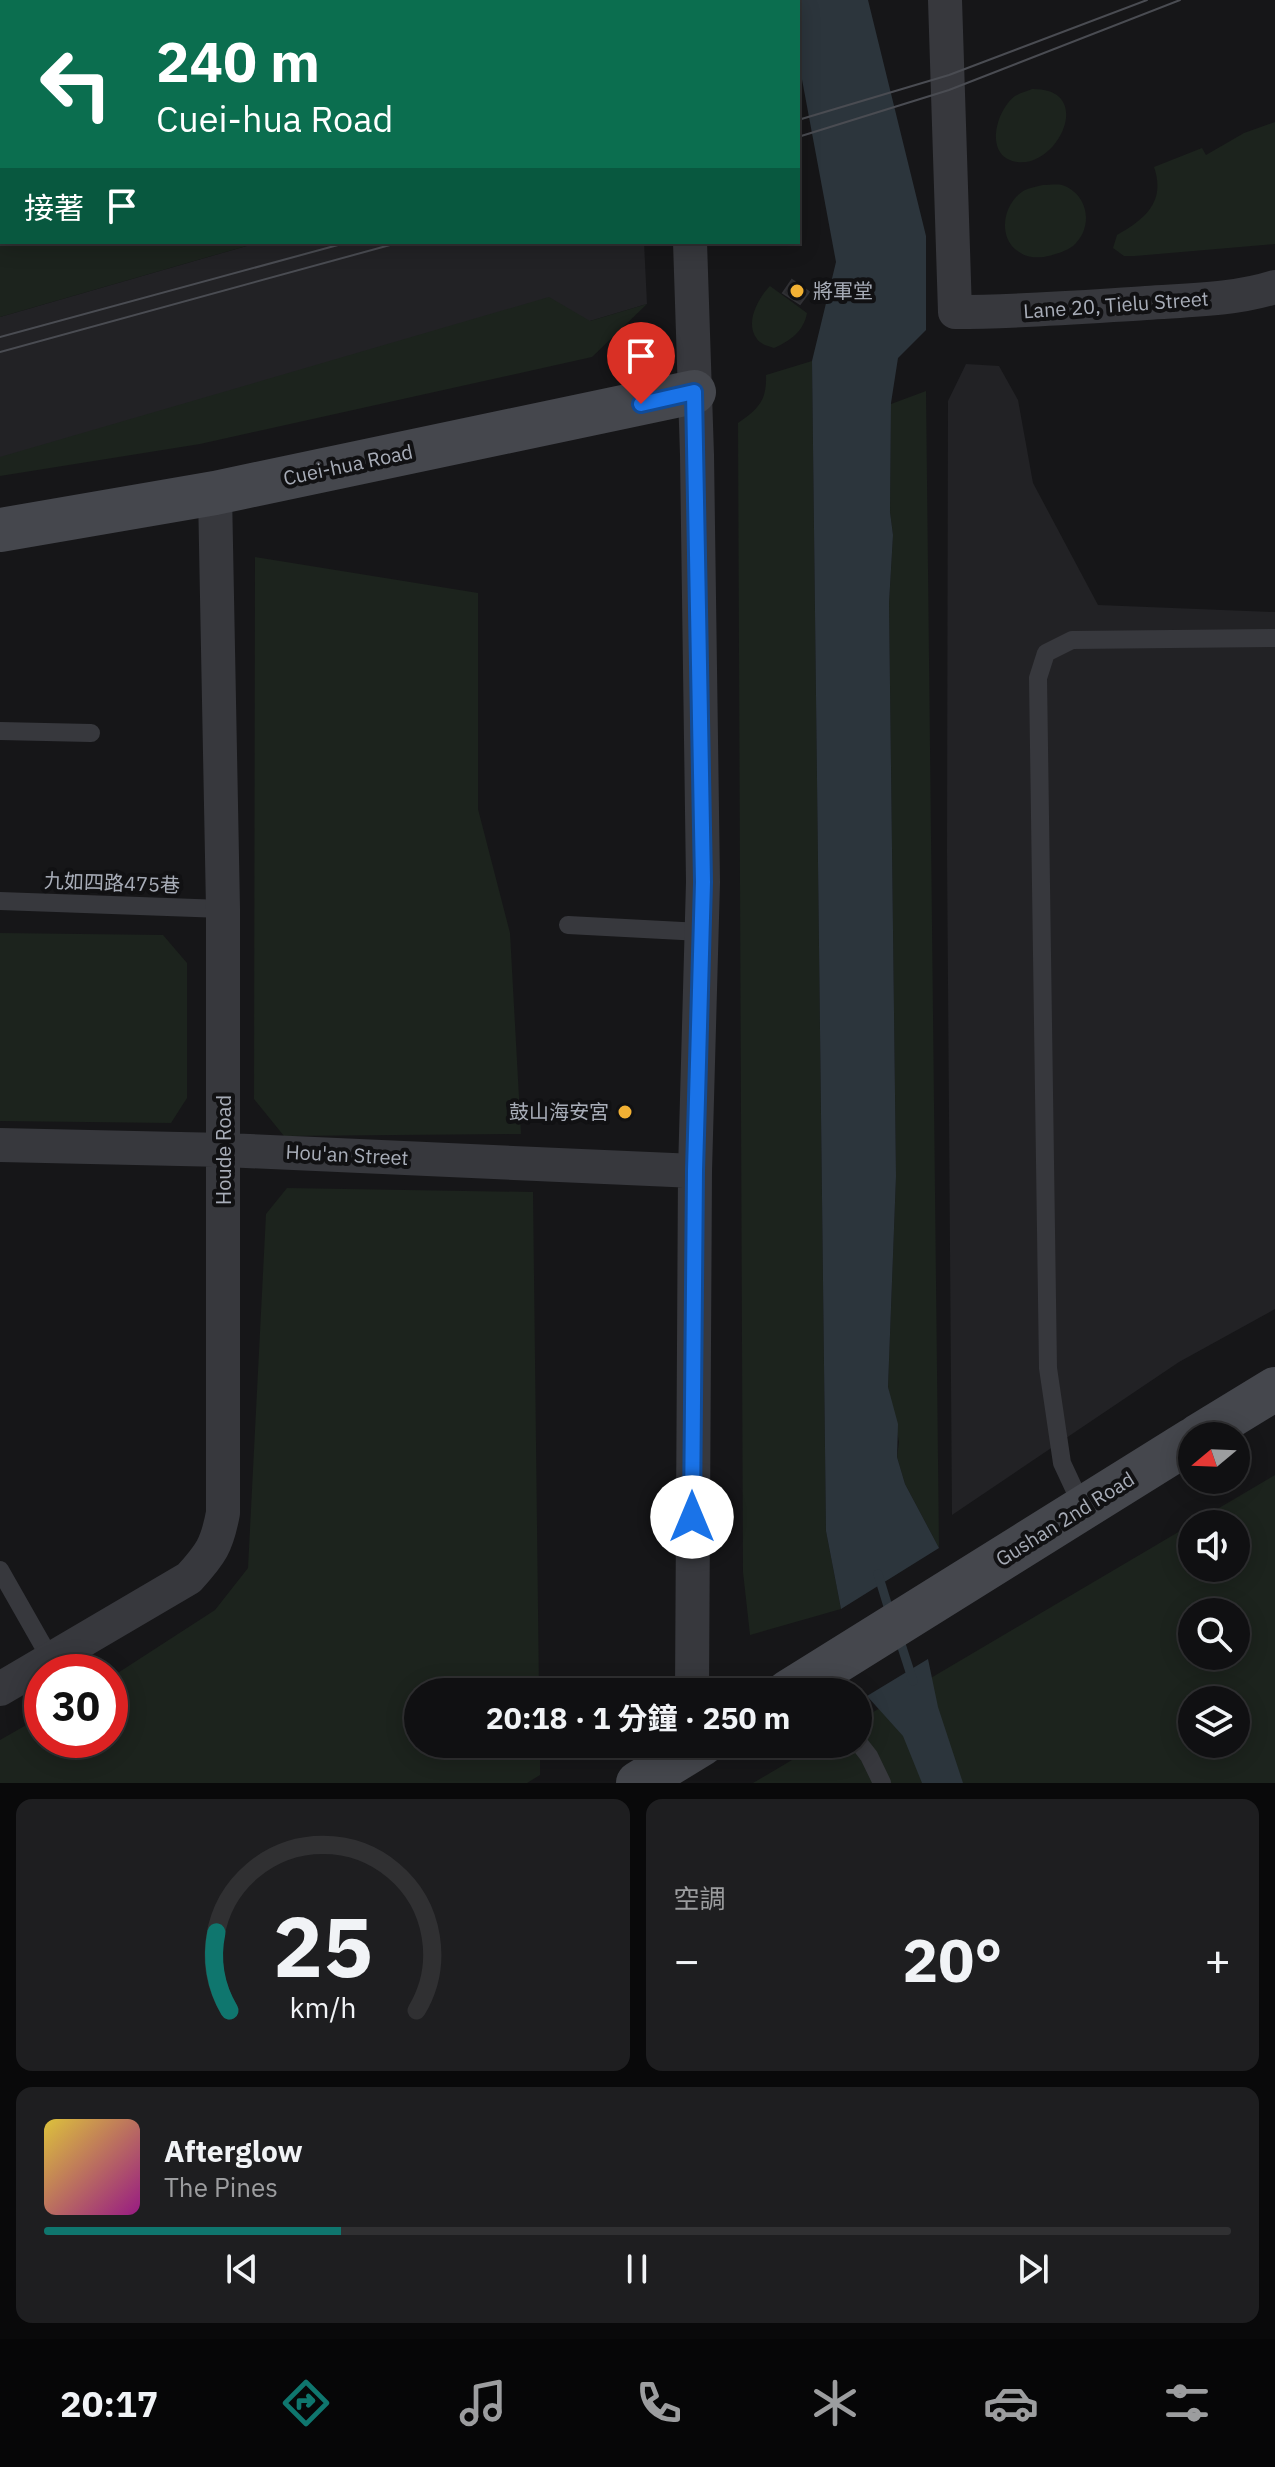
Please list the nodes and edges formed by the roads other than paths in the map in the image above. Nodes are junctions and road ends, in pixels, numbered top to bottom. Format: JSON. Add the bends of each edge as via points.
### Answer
{"nodes":[{"id":1,"x":945,"y":0,"type":"edge"},
{"id":2,"x":690,"y":244,"type":"edge"},
{"id":3,"x":1275,"y":287,"type":"edge"},
{"id":4,"x":694,"y":392,"type":"junction"},
{"id":5,"x":215,"y":493,"type":"junction"},
{"id":6,"x":0,"y":530,"type":"edge"},
{"id":7,"x":1275,"y":638,"type":"edge"},
{"id":8,"x":0,"y":731,"type":"edge"},
{"id":9,"x":91,"y":733,"type":"dead end"},
{"id":10,"x":0,"y":901,"type":"edge"},
{"id":11,"x":223,"y":909,"type":"junction"},
{"id":12,"x":568,"y":925,"type":"dead end"},
{"id":13,"x":701,"y":932,"type":"junction"},
{"id":14,"x":0,"y":1145,"type":"edge"},
{"id":15,"x":225,"y":1150,"type":"junction"},
{"id":16,"x":695,"y":1171,"type":"junction"},
{"id":17,"x":1275,"y":1389,"type":"edge"},
{"id":18,"x":1221,"y":1422,"type":"edge"},
{"id":19,"x":1178,"y":1449,"type":"edge"},
{"id":20,"x":1083,"y":1508,"type":"junction"},
{"id":21,"x":0,"y":1570,"type":"edge"},
{"id":22,"x":48,"y":1654,"type":"edge"},
{"id":23,"x":57,"y":1654,"type":"edge"},
{"id":24,"x":24,"y":1674,"type":"edge"},
{"id":25,"x":692,"y":1678,"type":"edge"},
{"id":26,"x":810,"y":1678,"type":"edge"},
{"id":27,"x":0,"y":1689,"type":"edge"},
{"id":28,"x":676,"y":1758,"type":"edge"},
{"id":29,"x":870,"y":1758,"type":"edge"},
{"id":30,"x":638,"y":1783,"type":"edge"},
{"id":31,"x":882,"y":1783,"type":"edge"}],
"edges":[{"from":1,"to":3,"type":"street","name":"Lane 20, Tielu Street","via":[[955,312],[1212,299]]},
{"from":2,"to":4,"type":"street"},
{"from":4,"to":5,"type":"street","name":"Cuei-hua Road"},
{"from":4,"to":13,"type":"street"},
{"from":5,"to":6,"type":"street","name":"Cuei-hua Road"},
{"from":5,"to":11,"type":"street","name":"Houde Road"},
{"from":7,"to":20,"type":"lane","via":[[1072,640],[1046,653],[1038,678],[1048,1368],[1062,1463]]},
{"from":8,"to":9,"type":"lane"},
{"from":10,"to":11,"type":"lane","name":"九如四路475巷"},
{"from":11,"to":15,"type":"street","name":"Houde Road"},
{"from":12,"to":13,"type":"lane"},
{"from":13,"to":16,"type":"street"},
{"from":14,"to":15,"type":"street","name":"Hou'an Street"},
{"from":15,"to":16,"type":"street","name":"Hou'an Street"},
{"from":15,"to":23,"type":"street","name":"Houde Road","via":[[223,1513],[218,1540],[189,1578]]},
{"from":16,"to":25,"type":"street"},
{"from":17,"to":18,"type":"street"},
{"from":19,"to":20,"type":"street","name":"Gushan 2nd Road"},
{"from":20,"to":26,"type":"street","name":"Gushan 2nd Road"},
{"from":21,"to":22,"type":"lane"},
{"from":24,"to":27,"type":"street","name":"Houde Road"},
{"from":28,"to":30,"type":"street"},
{"from":29,"to":31,"type":"lane"}]}
